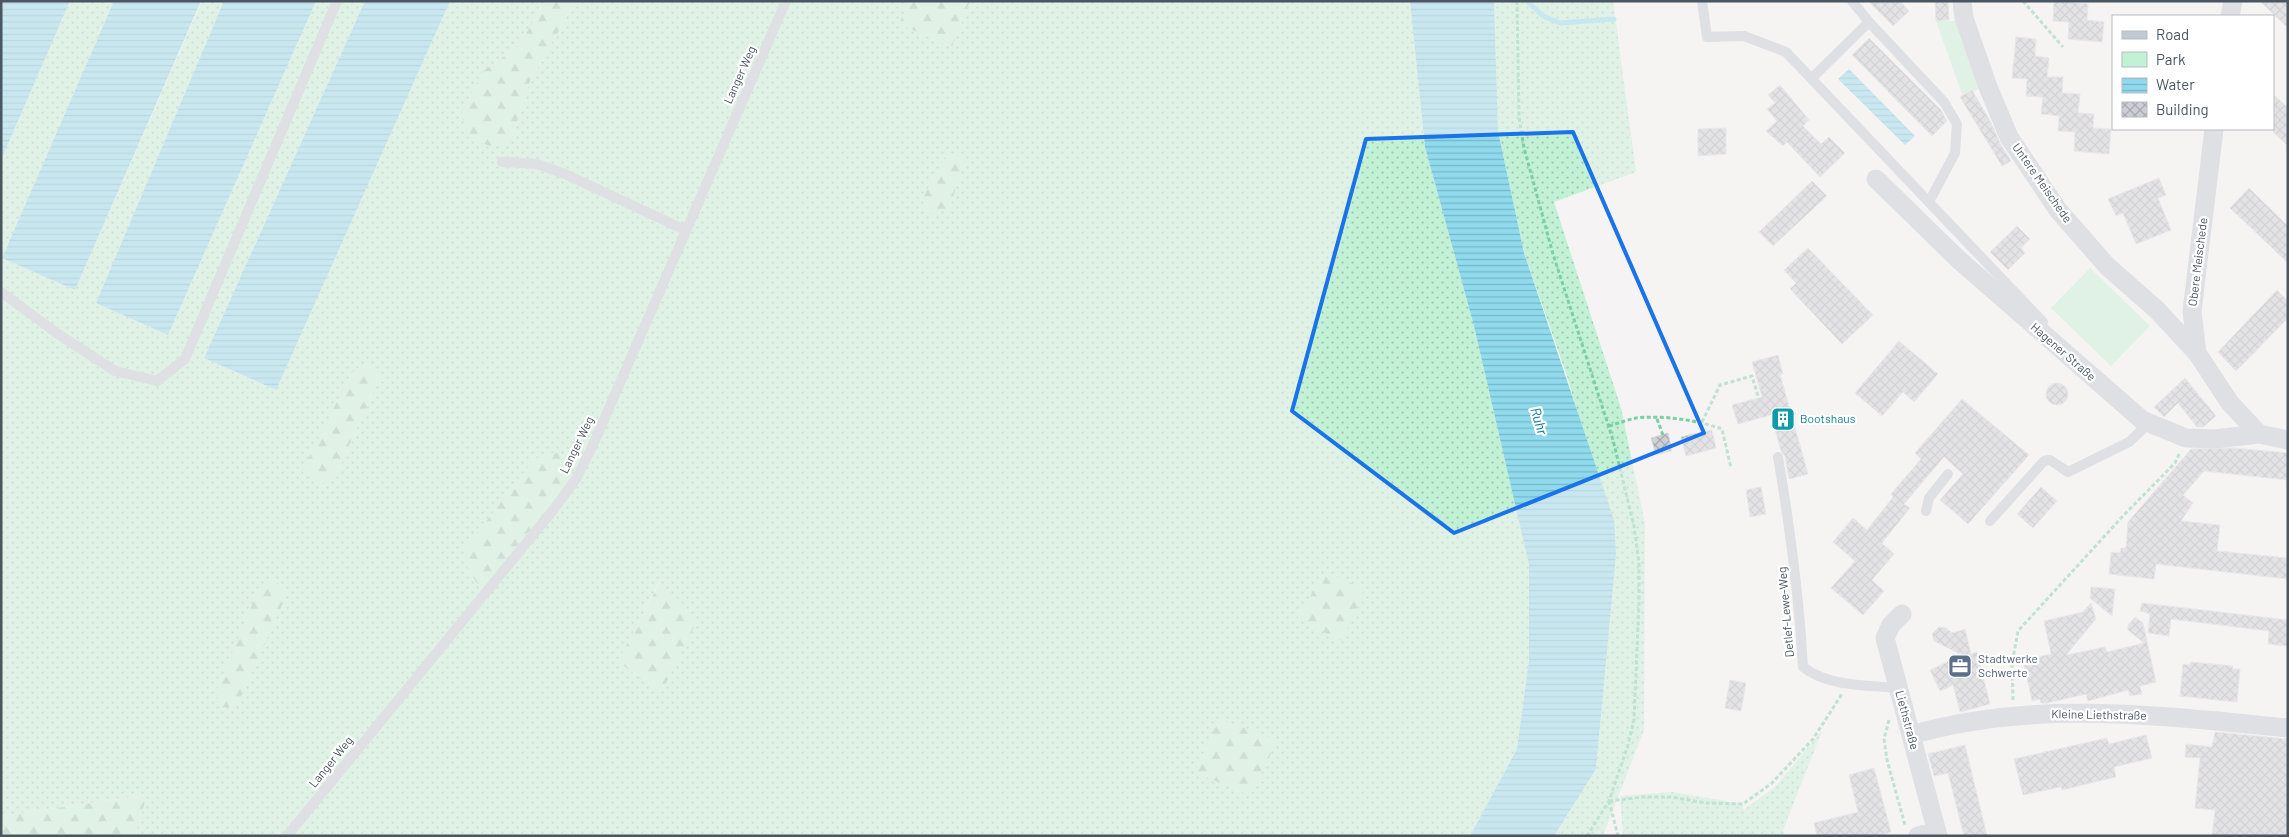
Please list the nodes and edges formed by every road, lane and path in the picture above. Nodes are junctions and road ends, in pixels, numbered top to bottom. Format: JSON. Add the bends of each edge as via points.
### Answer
{"nodes":[{"id":1,"x":337,"y":1,"type":"edge"},
{"id":2,"x":786,"y":1,"type":"edge"},
{"id":3,"x":1517,"y":1,"type":"edge"},
{"id":4,"x":1702,"y":1,"type":"edge"},
{"id":5,"x":1852,"y":1,"type":"edge"},
{"id":6,"x":1962,"y":1,"type":"edge"},
{"id":7,"x":2023,"y":1,"type":"edge"},
{"id":8,"x":2233,"y":1,"type":"edge"},
{"id":9,"x":2230,"y":15,"type":"edge"},
{"id":10,"x":1869,"y":22,"type":"junction"},
{"id":11,"x":2063,"y":47,"type":"dead end"},
{"id":12,"x":1812,"y":78,"type":"junction"},
{"id":13,"x":2214,"y":130,"type":"edge"},
{"id":14,"x":502,"y":162,"type":"dead end"},
{"id":15,"x":1876,"y":179,"type":"dead end"},
{"id":16,"x":1929,"y":202,"type":"junction"},
{"id":17,"x":685,"y":230,"type":"junction"},
{"id":18,"x":1,"y":292,"type":"edge"},
{"id":19,"x":2197,"y":353,"type":"junction"},
{"id":20,"x":2113,"y":395,"type":"junction"},
{"id":21,"x":1758,"y":396,"type":"dead end"},
{"id":22,"x":1657,"y":419,"type":"junction"},
{"id":23,"x":1702,"y":422,"type":"junction"},
{"id":24,"x":2149,"y":424,"type":"junction"},
{"id":25,"x":1609,"y":426,"type":"junction"},
{"id":26,"x":2259,"y":434,"type":"junction"},
{"id":27,"x":1663,"y":435,"type":"dead end"},
{"id":28,"x":2186,"y":438,"type":"junction"},
{"id":29,"x":2288,"y":440,"type":"edge"},
{"id":30,"x":1778,"y":457,"type":"dead end"},
{"id":31,"x":1731,"y":468,"type":"dead end"},
{"id":32,"x":1948,"y":474,"type":"dead end"},
{"id":33,"x":1926,"y":511,"type":"dead end"},
{"id":34,"x":1990,"y":521,"type":"dead end"},
{"id":35,"x":1902,"y":614,"type":"dead end"},
{"id":36,"x":1849,"y":684,"type":"junction"},
{"id":37,"x":1898,"y":688,"type":"junction"},
{"id":38,"x":1903,"y":708,"type":"junction"},
{"id":39,"x":2015,"y":715,"type":"junction"},
{"id":40,"x":2288,"y":728,"type":"edge"},
{"id":41,"x":1917,"y":734,"type":"junction"},
{"id":42,"x":1609,"y":801,"type":"junction"},
{"id":43,"x":1912,"y":832,"type":"edge"},
{"id":44,"x":1938,"y":833,"type":"edge"},
{"id":45,"x":287,"y":836,"type":"edge"},
{"id":46,"x":1587,"y":836,"type":"edge"},
{"id":47,"x":1618,"y":836,"type":"edge"}],
"edges":[{"from":1,"to":18,"type":"lane","via":[[185,359],[157,381],[115,371]]},
{"from":2,"to":17,"type":"lane","name":"Langer Weg"},
{"from":3,"to":25,"type":"path","via":[[1519,117],[1524,148],[1553,254]]},
{"from":4,"to":12,"type":"lane","via":[[1707,37],[1744,36],[1786,52]]},
{"from":5,"to":10,"type":"lane"},
{"from":6,"to":19,"type":"street","name":"Untere Meischede","via":[[1964,18],[2009,137],[2058,210],[2107,266],[2157,310]]},
{"from":7,"to":11,"type":"path"},
{"from":8,"to":9,"type":"street"},
{"from":10,"to":12,"type":"lane"},
{"from":10,"to":16,"type":"lane","via":[[1944,102],[1957,124],[1954,153]]},
{"from":12,"to":16,"type":"lane"},
{"from":13,"to":19,"type":"street","name":"Obere Meischede","via":[[2192,311]]},
{"from":14,"to":17,"type":"lane","via":[[537,164],[566,174]]},
{"from":15,"to":20,"type":"street","name":"Hagener Straße","via":[[1958,259]]},
{"from":16,"to":20,"type":"lane"},
{"from":17,"to":45,"type":"lane","name":"Langer Weg","via":[[576,479]]},
{"from":19,"to":26,"type":"street","name":"Obere Meischede","via":[[2230,403]]},
{"from":20,"to":24,"type":"street","name":"Hagener Straße"},
{"from":21,"to":23,"type":"path","via":[[1752,376],[1720,385]]},
{"from":22,"to":23,"type":"path"},
{"from":22,"to":25,"type":"path","via":[[1636,418]]},
{"from":22,"to":27,"type":"path"},
{"from":23,"to":31,"type":"path","via":[[1722,429]]},
{"from":24,"to":28,"type":"street","name":"Hagener Straße"},
{"from":24,"to":34,"type":"lane","via":[[2129,442],[2072,471],[2065,472],[2050,460],[2044,461]]},
{"from":25,"to":42,"type":"path","via":[[1634,526],[1639,563],[1634,720]]},
{"from":26,"to":28,"type":"street","name":"Hagener Straße","via":[[2215,439]]},
{"from":26,"to":29,"type":"street","name":"Hagener Straße"},
{"from":28,"to":39,"type":"path","via":[[2174,463],[2018,631],[2012,664]]},
{"from":30,"to":36,"type":"lane","name":"Detlef-Lewe-Weg","via":[[1792,544],[1802,667],[1814,675]]},
{"from":32,"to":33,"type":"lane","via":[[1929,498]]},
{"from":35,"to":37,"type":"street","name":"Liethstraße","via":[[1891,625],[1885,638]]},
{"from":36,"to":37,"type":"lane","name":"Detlef-Lewe-Weg"},
{"from":36,"to":42,"type":"path","via":[[1813,738],[1772,783],[1743,804],[1706,803],[1671,797]]},
{"from":37,"to":38,"type":"street","name":"Liethstraße"},
{"from":38,"to":41,"type":"street","name":"Liethstraße"},
{"from":38,"to":43,"type":"path","via":[[1890,717],[1884,739],[1887,760]]},
{"from":39,"to":40,"type":"street","name":"Kleine Liethstraße","via":[[2064,712],[2168,716]]},
{"from":39,"to":41,"type":"street","name":"Kleine Liethstraße"},
{"from":41,"to":44,"type":"street","name":"Liethstraße"},
{"from":42,"to":46,"type":"path"},
{"from":42,"to":47,"type":"path"},
{"from":43,"to":44,"type":"street","name":"Liethstraße"}]}
